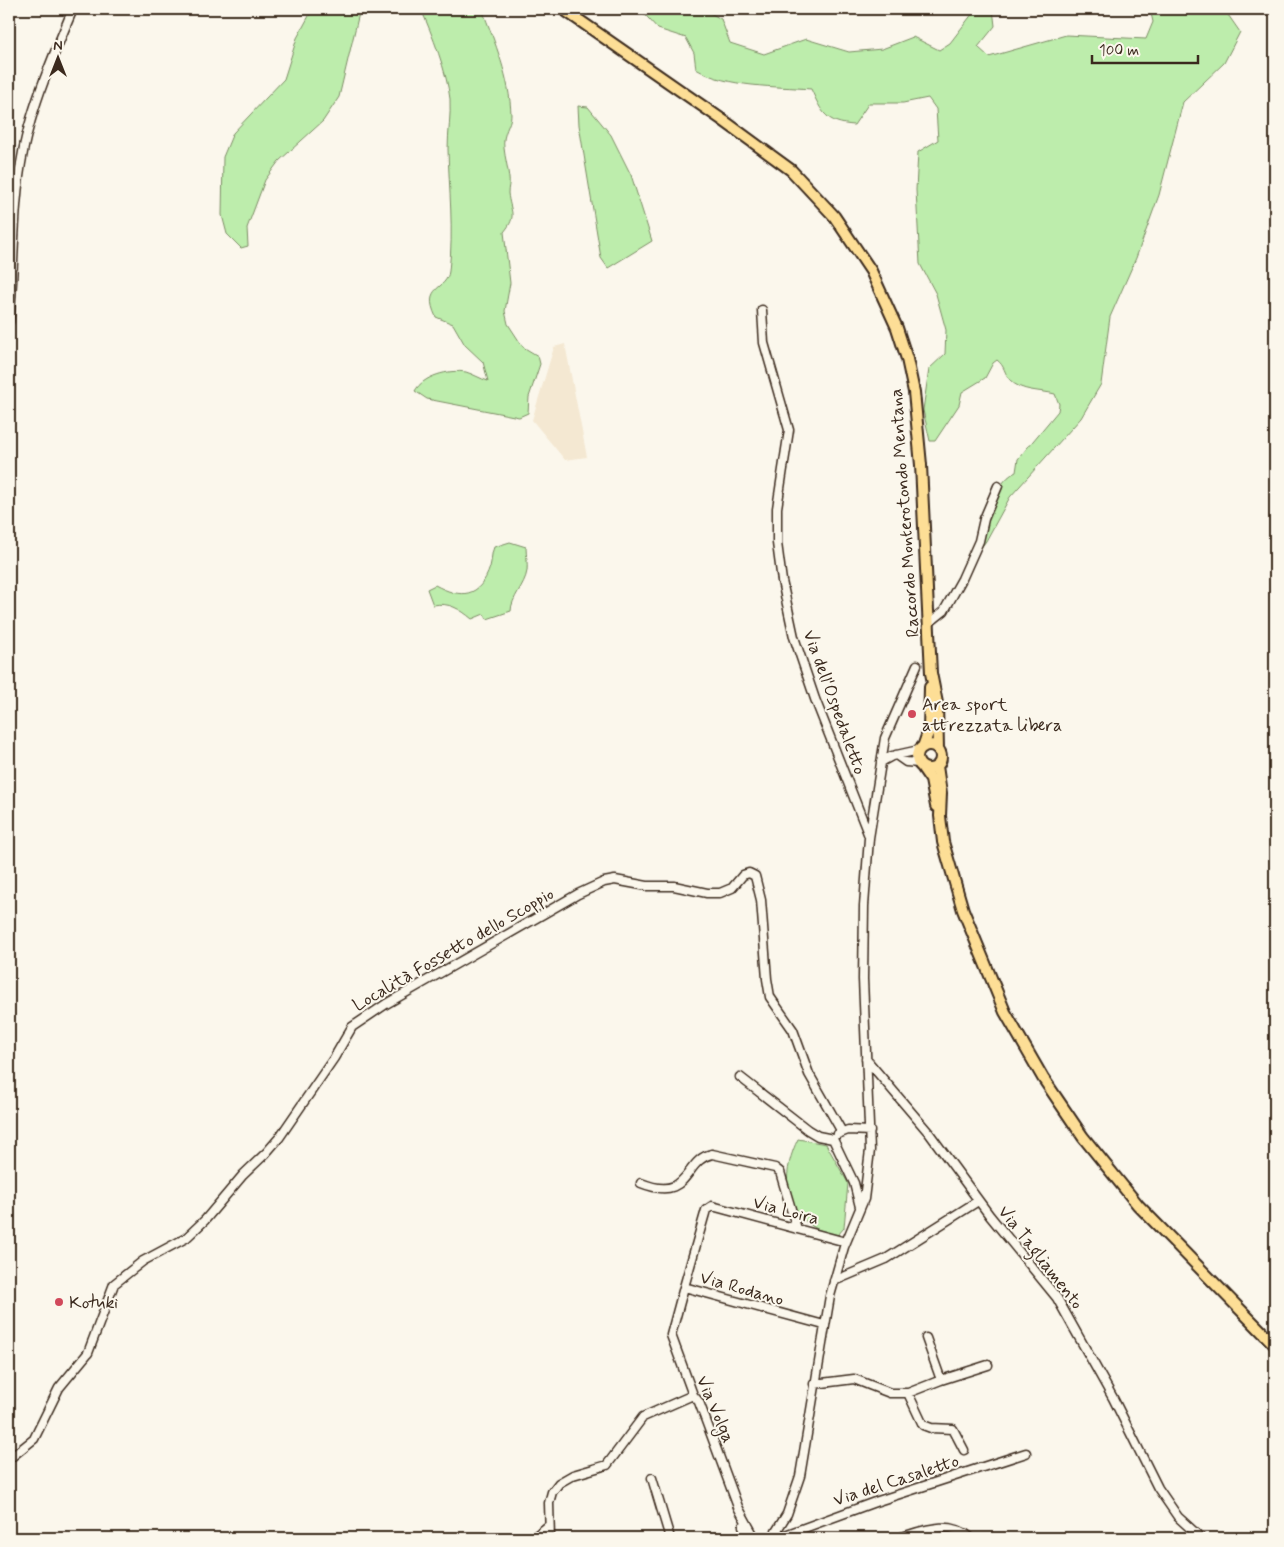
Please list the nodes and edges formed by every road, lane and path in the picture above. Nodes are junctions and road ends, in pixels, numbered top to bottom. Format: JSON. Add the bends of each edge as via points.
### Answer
{"nodes":[{"id":1,"x":73,"y":9,"type":"edge"},
{"id":2,"x":563,"y":9,"type":"edge"},
{"id":3,"x":12,"y":223,"type":"edge"},
{"id":4,"x":762,"y":310,"type":"dead end"},
{"id":5,"x":9,"y":322,"type":"edge"},
{"id":6,"x":998,"y":486,"type":"dead end"},
{"id":7,"x":929,"y":623,"type":"junction"},
{"id":8,"x":917,"y":665,"type":"dead end"},
{"id":9,"x":931,"y":673,"type":"junction"},
{"id":10,"x":921,"y":748,"type":"junction"},
{"id":11,"x":938,"y":749,"type":"junction"},
{"id":12,"x":896,"y":755,"type":"junction"},
{"id":13,"x":882,"y":762,"type":"junction"},
{"id":14,"x":920,"y":765,"type":"junction"},
{"id":15,"x":937,"y":766,"type":"junction"},
{"id":16,"x":940,"y":816,"type":"junction"},
{"id":17,"x":869,"y":838,"type":"junction"},
{"id":18,"x":866,"y":1059,"type":"junction"},
{"id":19,"x":740,"y":1076,"type":"dead end"},
{"id":20,"x":870,"y":1131,"type":"junction"},
{"id":21,"x":842,"y":1132,"type":"junction"},
{"id":22,"x":834,"y":1139,"type":"junction"},
{"id":23,"x":641,"y":1183,"type":"dead end"},
{"id":24,"x":978,"y":1201,"type":"junction"},
{"id":25,"x":718,"y":1207,"type":"joint"},
{"id":26,"x":860,"y":1208,"type":"junction"},
{"id":27,"x":797,"y":1229,"type":"junction"},
{"id":28,"x":846,"y":1242,"type":"junction"},
{"id":29,"x":834,"y":1281,"type":"junction"},
{"id":30,"x":684,"y":1287,"type":"junction"},
{"id":31,"x":824,"y":1325,"type":"junction"},
{"id":32,"x":926,"y":1338,"type":"dead end"},
{"id":33,"x":1275,"y":1345,"type":"edge"},
{"id":34,"x":988,"y":1365,"type":"dead end"},
{"id":35,"x":940,"y":1380,"type":"junction"},
{"id":36,"x":814,"y":1384,"type":"junction"},
{"id":37,"x":908,"y":1393,"type":"junction"},
{"id":38,"x":693,"y":1395,"type":"junction"},
{"id":39,"x":964,"y":1450,"type":"dead end"},
{"id":40,"x":1026,"y":1453,"type":"dead end"},
{"id":41,"x":9,"y":1459,"type":"edge"},
{"id":42,"x":652,"y":1478,"type":"dead end"},
{"id":43,"x":548,"y":1526,"type":"junction"},
{"id":44,"x":753,"y":1537,"type":"edge"},
{"id":45,"x":774,"y":1537,"type":"edge"},
{"id":46,"x":532,"y":1538,"type":"edge"},
{"id":47,"x":550,"y":1538,"type":"edge"},
{"id":48,"x":670,"y":1538,"type":"edge"},
{"id":49,"x":898,"y":1538,"type":"edge"},
{"id":50,"x":971,"y":1538,"type":"edge"},
{"id":51,"x":1201,"y":1538,"type":"edge"}],
"edges":[{"from":1,"to":3,"type":"street","via":[[28,132]]},
{"from":2,"to":7,"type":"main road","name":"Raccordo Monterotondo Mentana","via":[[781,162],[823,203],[865,262],[897,328],[911,376],[921,465]]},
{"from":3,"to":5,"type":"street"},
{"from":4,"to":17,"type":"street","name":"Via dell'Ospedaletto","via":[[764,343],[789,430],[777,508],[782,582],[794,637],[814,699]]},
{"from":6,"to":7,"type":"street","via":[[962,579],[944,612]]},
{"from":7,"to":9,"type":"main road","name":"Raccordo Monterotondo Mentana"},
{"from":8,"to":13,"type":"street","via":[[887,734]]},
{"from":9,"to":10,"type":"main road","via":[[929,730]]},
{"from":9,"to":11,"type":"main road","name":"Raccordo Monterotondo Mentana","via":[[937,703]]},
{"from":10,"to":11,"type":"main road","via":[[929,745]]},
{"from":10,"to":12,"type":"street"},
{"from":10,"to":14,"type":"main road","via":[[917,757]]},
{"from":11,"to":15,"type":"main road","via":[[941,760]]},
{"from":12,"to":13,"type":"street"},
{"from":12,"to":14,"type":"street","via":[[906,762]]},
{"from":13,"to":17,"type":"street"},
{"from":14,"to":15,"type":"main road","via":[[930,769]]},
{"from":14,"to":16,"type":"main road","via":[[931,780]]},
{"from":15,"to":16,"type":"main road"},
{"from":16,"to":33,"type":"main road","via":[[947,858],[964,910],[1005,1012],[1044,1078],[1088,1145],[1138,1205]]},
{"from":17,"to":18,"type":"street","via":[[863,979]]},
{"from":18,"to":20,"type":"street"},
{"from":18,"to":24,"type":"street","name":"Via Tagliamento","via":[[929,1133]]},
{"from":19,"to":22,"type":"street","via":[[808,1130]]},
{"from":20,"to":21,"type":"street"},
{"from":20,"to":26,"type":"street","via":[[869,1165]]},
{"from":21,"to":22,"type":"street"},
{"from":21,"to":41,"type":"street","name":"Località Fossetto dello Scoppio","via":[[809,1074],[797,1037],[770,997],[761,900],[754,876],[749,873],[742,875],[730,889],[712,894],[674,886],[647,886],[615,880],[604,882],[386,1004],[352,1027],[279,1138],[205,1220],[186,1238],[143,1261],[114,1284],[88,1353],[59,1388],[34,1439]]},
{"from":22,"to":26,"type":"street","via":[[854,1183]]},
{"from":23,"to":27,"type":"street","via":[[669,1188],[712,1154],[775,1168],[783,1177]]},
{"from":24,"to":29,"type":"street","via":[[892,1256]]},
{"from":24,"to":51,"type":"street","name":"Via Tagliamento","via":[[1062,1306],[1158,1488],[1178,1517]]},
{"from":25,"to":27,"type":"street","name":"Via Loira"},
{"from":25,"to":30,"type":"street","name":"Via Rodano","via":[[706,1210]]},
{"from":26,"to":28,"type":"street"},
{"from":27,"to":28,"type":"street","name":"Via Loira"},
{"from":28,"to":29,"type":"street"},
{"from":29,"to":31,"type":"street"},
{"from":30,"to":31,"type":"street","name":"Via Rodano"},
{"from":30,"to":38,"type":"street","name":"Via Volga","via":[[671,1335]]},
{"from":31,"to":36,"type":"street"},
{"from":32,"to":35,"type":"street"},
{"from":34,"to":35,"type":"street"},
{"from":35,"to":37,"type":"street"},
{"from":36,"to":37,"type":"street","via":[[854,1378],[890,1393]]},
{"from":36,"to":45,"type":"street","via":[[800,1476],[791,1504]]},
{"from":37,"to":39,"type":"street","via":[[922,1424],[931,1428],[954,1429]]},
{"from":38,"to":43,"type":"street","via":[[643,1417],[607,1465],[558,1483],[550,1499]]},
{"from":38,"to":44,"type":"street","name":"Via Volga","via":[[700,1402],[738,1507],[738,1515]]},
{"from":40,"to":45,"type":"street","name":"Via del Casaletto"},
{"from":42,"to":48,"type":"street"},
{"from":43,"to":46,"type":"street"},
{"from":43,"to":47,"type":"street"},
{"from":49,"to":50,"type":"street","via":[[944,1527],[958,1529]]}]}
